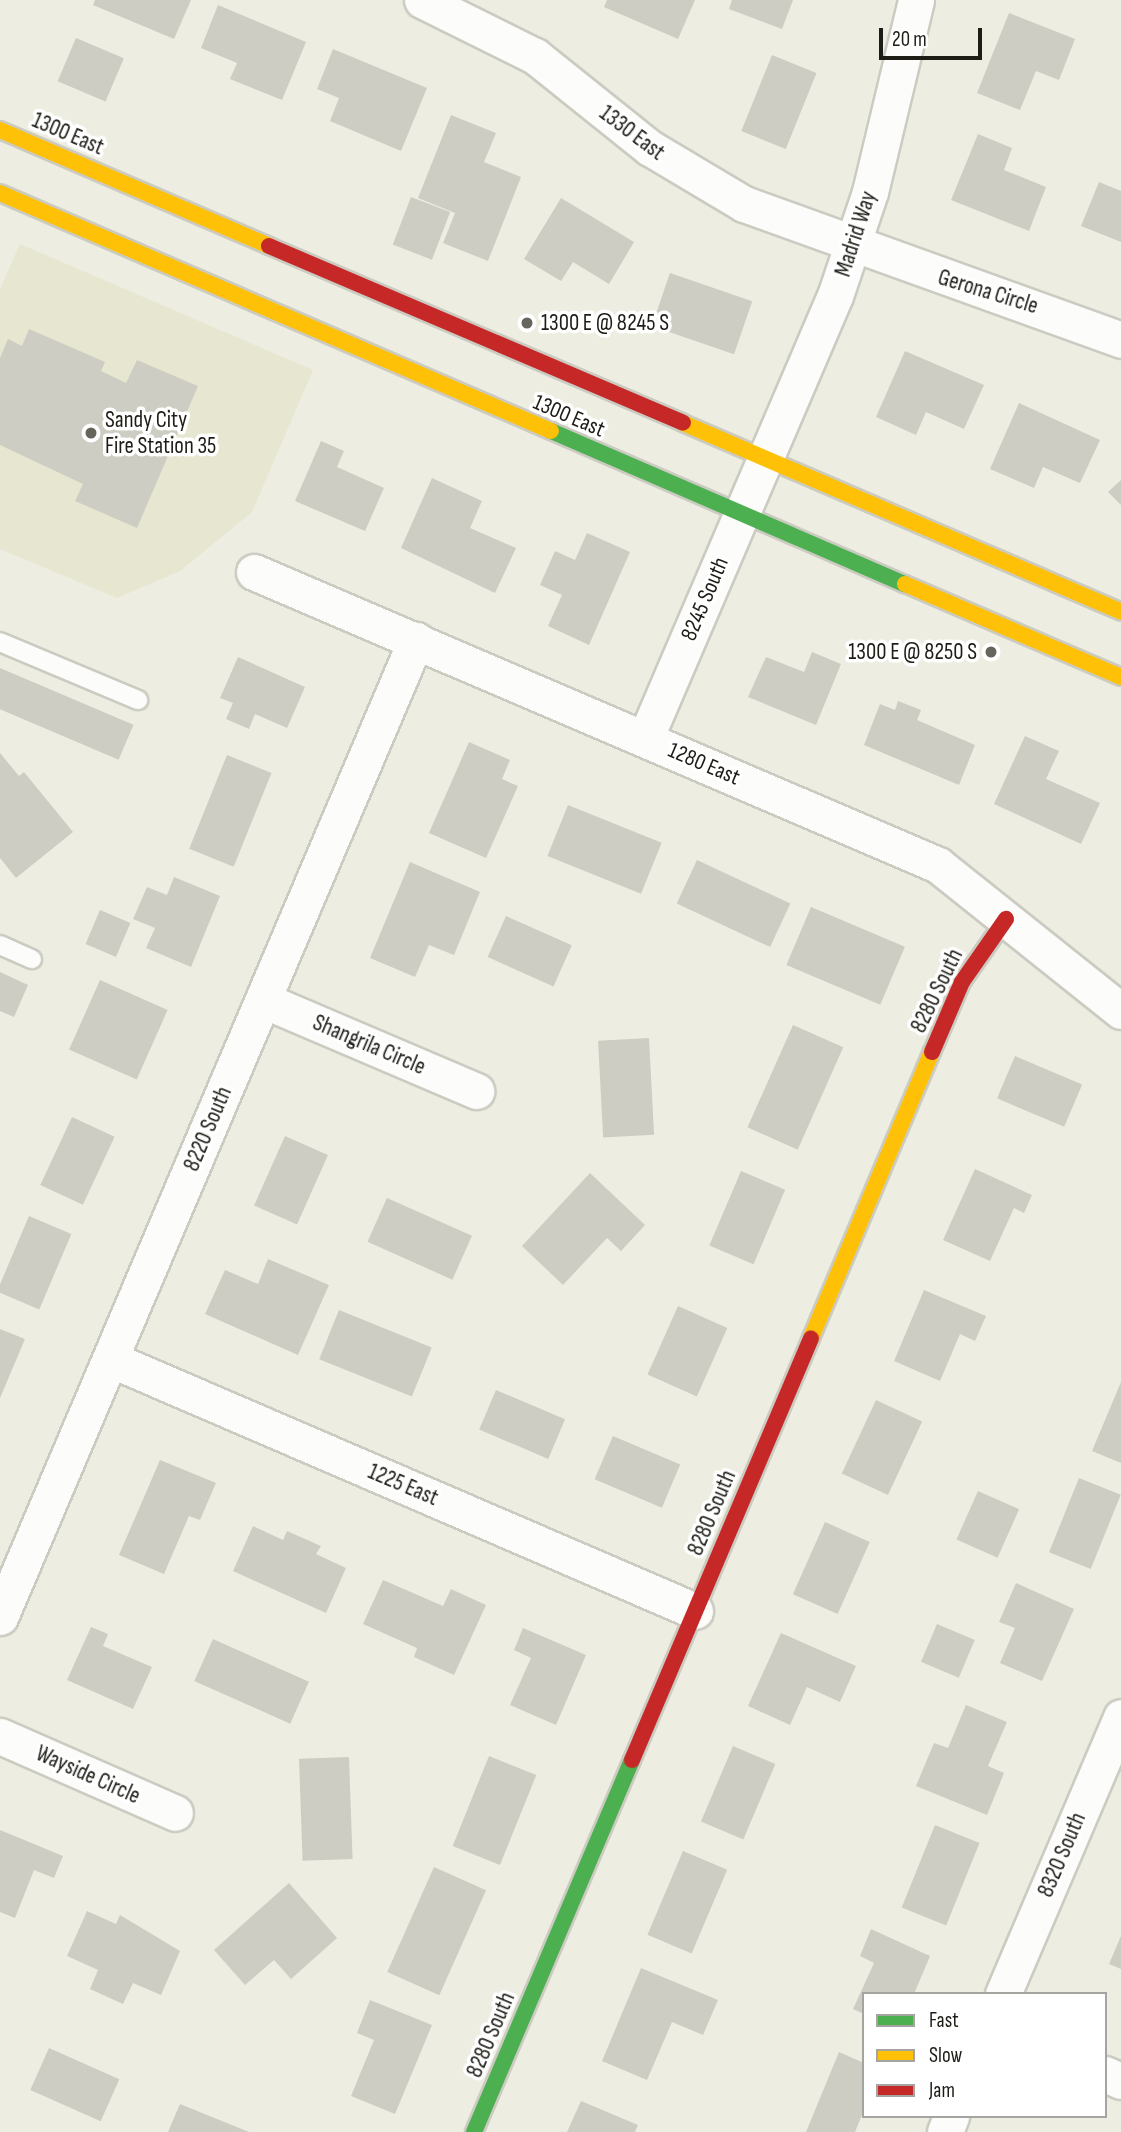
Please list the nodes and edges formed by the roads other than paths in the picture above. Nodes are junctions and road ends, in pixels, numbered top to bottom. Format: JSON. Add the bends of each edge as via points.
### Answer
{"nodes":[{"id":1,"x":422,"y":0,"type":"edge"},
{"id":2,"x":916,"y":0,"type":"edge"},
{"id":3,"x":0,"y":130,"type":"edge"},
{"id":4,"x":0,"y":193,"type":"edge"},
{"id":5,"x":853,"y":246,"type":"junction"},
{"id":6,"x":1121,"y":341,"type":"edge"},
{"id":7,"x":766,"y":459,"type":"junction"},
{"id":8,"x":742,"y":515,"type":"junction"},
{"id":9,"x":254,"y":572,"type":"dead end"},
{"id":10,"x":1121,"y":612,"type":"edge"},
{"id":11,"x":416,"y":640,"type":"junction"},
{"id":12,"x":0,"y":642,"type":"edge"},
{"id":13,"x":1121,"y":677,"type":"edge"},
{"id":14,"x":138,"y":700,"type":"dead end"},
{"id":15,"x":645,"y":739,"type":"junction"},
{"id":16,"x":1006,"y":919,"type":"junction"},
{"id":17,"x":0,"y":945,"type":"edge"},
{"id":18,"x":32,"y":959,"type":"dead end"},
{"id":19,"x":263,"y":1000,"type":"junction"},
{"id":20,"x":1121,"y":1011,"type":"edge"},
{"id":21,"x":476,"y":1091,"type":"dead end"},
{"id":22,"x":110,"y":1359,"type":"junction"},
{"id":23,"x":695,"y":1611,"type":"junction"},
{"id":24,"x":0,"y":1618,"type":"edge"},
{"id":25,"x":1121,"y":1717,"type":"edge"},
{"id":26,"x":0,"y":1737,"type":"edge"},
{"id":27,"x":175,"y":1813,"type":"dead end"},
{"id":28,"x":1004,"y":1992,"type":"edge"},
{"id":29,"x":474,"y":2132,"type":"edge"}],
"edges":[{"from":1,"to":5,"type":"street","name":"1330 East","via":[[536,56],[695,177]]},
{"from":2,"to":5,"type":"street","name":"Madrid Way"},
{"from":3,"to":7,"type":"main road","name":"1300 East"},
{"from":4,"to":8,"type":"main road","name":"1300 East"},
{"from":5,"to":6,"type":"street","name":"Gerona Circle"},
{"from":5,"to":7,"type":"street","name":"Madrid Way"},
{"from":7,"to":8,"type":"street","name":"8245 South"},
{"from":7,"to":10,"type":"main road","name":"1300 East"},
{"from":8,"to":13,"type":"main road","name":"1300 East"},
{"from":8,"to":15,"type":"street","name":"8245 South"},
{"from":9,"to":11,"type":"street","name":"1280 East"},
{"from":11,"to":15,"type":"street","name":"1280 East"},
{"from":11,"to":19,"type":"street","name":"8220 South"},
{"from":12,"to":14,"type":"lane"},
{"from":15,"to":16,"type":"street","name":"1280 East","via":[[938,865]]},
{"from":16,"to":20,"type":"street","name":"1280 East"},
{"from":16,"to":23,"type":"main road","name":"8280 South","via":[[962,982]]},
{"from":17,"to":18,"type":"lane"},
{"from":19,"to":21,"type":"street","name":"Shangrila Circle"},
{"from":19,"to":22,"type":"street","name":"8220 South"},
{"from":22,"to":23,"type":"street","name":"1225 East"},
{"from":22,"to":24,"type":"street","name":"8220 South"},
{"from":23,"to":29,"type":"main road","name":"8280 South"},
{"from":25,"to":28,"type":"street","name":"8320 South"},
{"from":26,"to":27,"type":"street","name":"Wayside Circle"}]}
